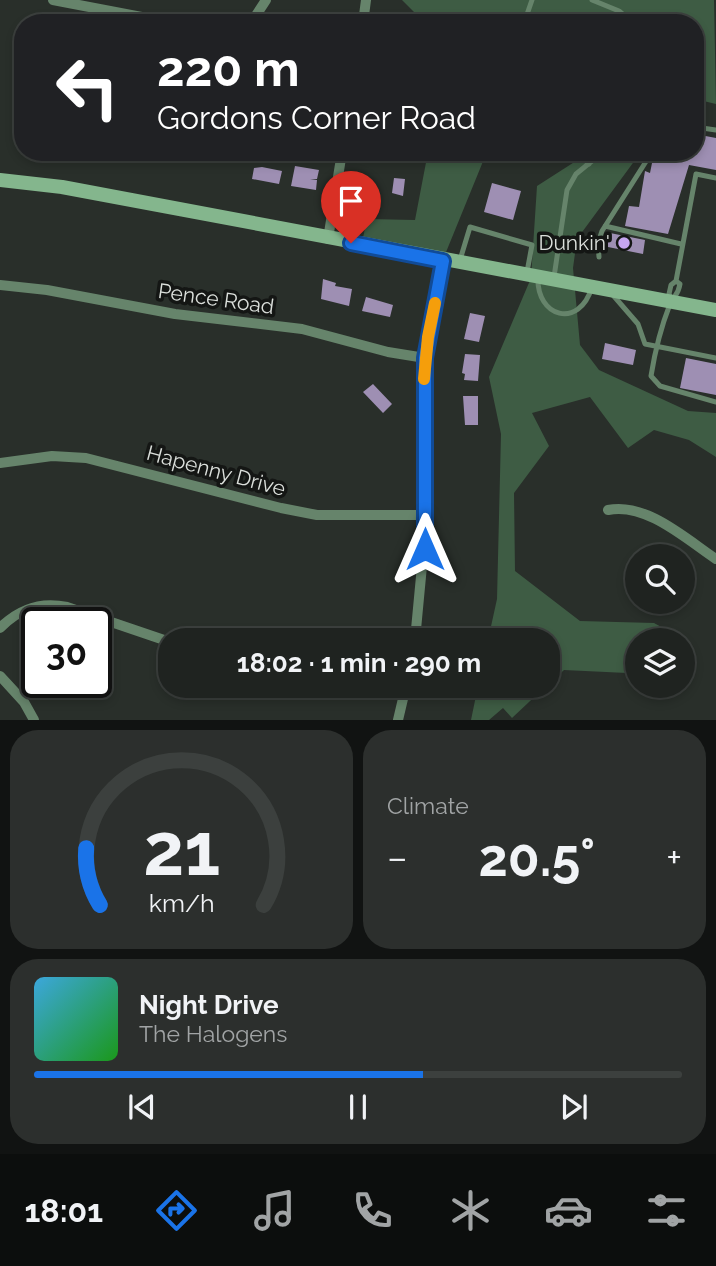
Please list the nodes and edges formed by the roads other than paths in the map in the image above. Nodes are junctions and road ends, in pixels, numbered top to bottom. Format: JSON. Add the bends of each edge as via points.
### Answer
{"nodes":[{"id":1,"x":53,"y":0,"type":"edge"},
{"id":2,"x":592,"y":0,"type":"edge"},
{"id":3,"x":126,"y":14,"type":"edge"},
{"id":4,"x":622,"y":14,"type":"edge"},
{"id":5,"x":341,"y":161,"type":"edge"},
{"id":6,"x":586,"y":161,"type":"edge"},
{"id":7,"x":592,"y":161,"type":"edge"},
{"id":8,"x":646,"y":161,"type":"edge"},
{"id":9,"x":589,"y":164,"type":"junction"},
{"id":10,"x":716,"y":178,"type":"edge"},
{"id":11,"x":0,"y":180,"type":"edge"},
{"id":12,"x":605,"y":226,"type":"junction"},
{"id":13,"x":328,"y":239,"type":"junction"},
{"id":14,"x":681,"y":244,"type":"junction"},
{"id":15,"x":599,"y":257,"type":"dead end"},
{"id":16,"x":443,"y":261,"type":"junction"},
{"id":17,"x":459,"y":262,"type":"junction"},
{"id":18,"x":532,"y":276,"type":"junction"},
{"id":19,"x":553,"y":280,"type":"junction"},
{"id":20,"x":0,"y":285,"type":"edge"},
{"id":21,"x":592,"y":287,"type":"junction"},
{"id":22,"x":610,"y":290,"type":"junction"},
{"id":23,"x":671,"y":300,"type":"junction"},
{"id":24,"x":716,"y":310,"type":"edge"},
{"id":25,"x":656,"y":347,"type":"junction"},
{"id":26,"x":425,"y":358,"type":"junction"},
{"id":27,"x":716,"y":358,"type":"edge"},
{"id":28,"x":716,"y":402,"type":"edge"},
{"id":29,"x":0,"y":463,"type":"edge"},
{"id":30,"x":608,"y":510,"type":"dead end"},
{"id":31,"x":425,"y":515,"type":"junction"},
{"id":32,"x":716,"y":559,"type":"edge"},
{"id":33,"x":0,"y":628,"type":"edge"},
{"id":34,"x":417,"y":628,"type":"edge"},
{"id":35,"x":158,"y":638,"type":"edge"},
{"id":36,"x":0,"y":676,"type":"edge"},
{"id":37,"x":403,"y":698,"type":"edge"},
{"id":38,"x":34,"y":720,"type":"edge"},
{"id":39,"x":398,"y":720,"type":"edge"}],
"edges":[{"from":1,"to":3,"type":"street"},
{"from":2,"to":4,"type":"lane"},
{"from":5,"to":13,"type":"street"},
{"from":6,"to":9,"type":"lane"},
{"from":7,"to":9,"type":"lane"},
{"from":8,"to":12,"type":"lane"},
{"from":9,"to":19,"type":"lane","via":[[567,190]]},
{"from":10,"to":14,"type":"lane","via":[[696,174]]},
{"from":11,"to":13,"type":"street","via":[[62,187]]},
{"from":12,"to":14,"type":"lane"},
{"from":12,"to":15,"type":"lane","via":[[599,238]]},
{"from":13,"to":16,"type":"street"},
{"from":14,"to":23,"type":"lane"},
{"from":16,"to":17,"type":"street"},
{"from":16,"to":26,"type":"street"},
{"from":17,"to":18,"type":"street"},
{"from":17,"to":18,"type":"lane","via":[[470,227],[532,245]]},
{"from":18,"to":19,"type":"street"},
{"from":18,"to":21,"type":"lane","via":[[543,302],[568,314],[585,306]]},
{"from":19,"to":21,"type":"street"},
{"from":20,"to":26,"type":"street","name":"Pence Road","via":[[302,330]]},
{"from":21,"to":22,"type":"street"},
{"from":22,"to":23,"type":"street"},
{"from":22,"to":25,"type":"lane","via":[[638,324],[642,339]]},
{"from":23,"to":24,"type":"street"},
{"from":23,"to":25,"type":"lane"},
{"from":25,"to":27,"type":"lane"},
{"from":25,"to":28,"type":"lane","via":[[651,376],[660,386]]},
{"from":26,"to":31,"type":"street"},
{"from":29,"to":31,"type":"street","name":"Hapenny Drive","via":[[52,456],[86,458],[317,515]]},
{"from":30,"to":32,"type":"street","via":[[626,509],[650,517]]},
{"from":31,"to":34,"type":"street"},
{"from":33,"to":35,"type":"street","via":[[25,609],[51,605]]},
{"from":36,"to":38,"type":"street"},
{"from":37,"to":39,"type":"street"}]}
